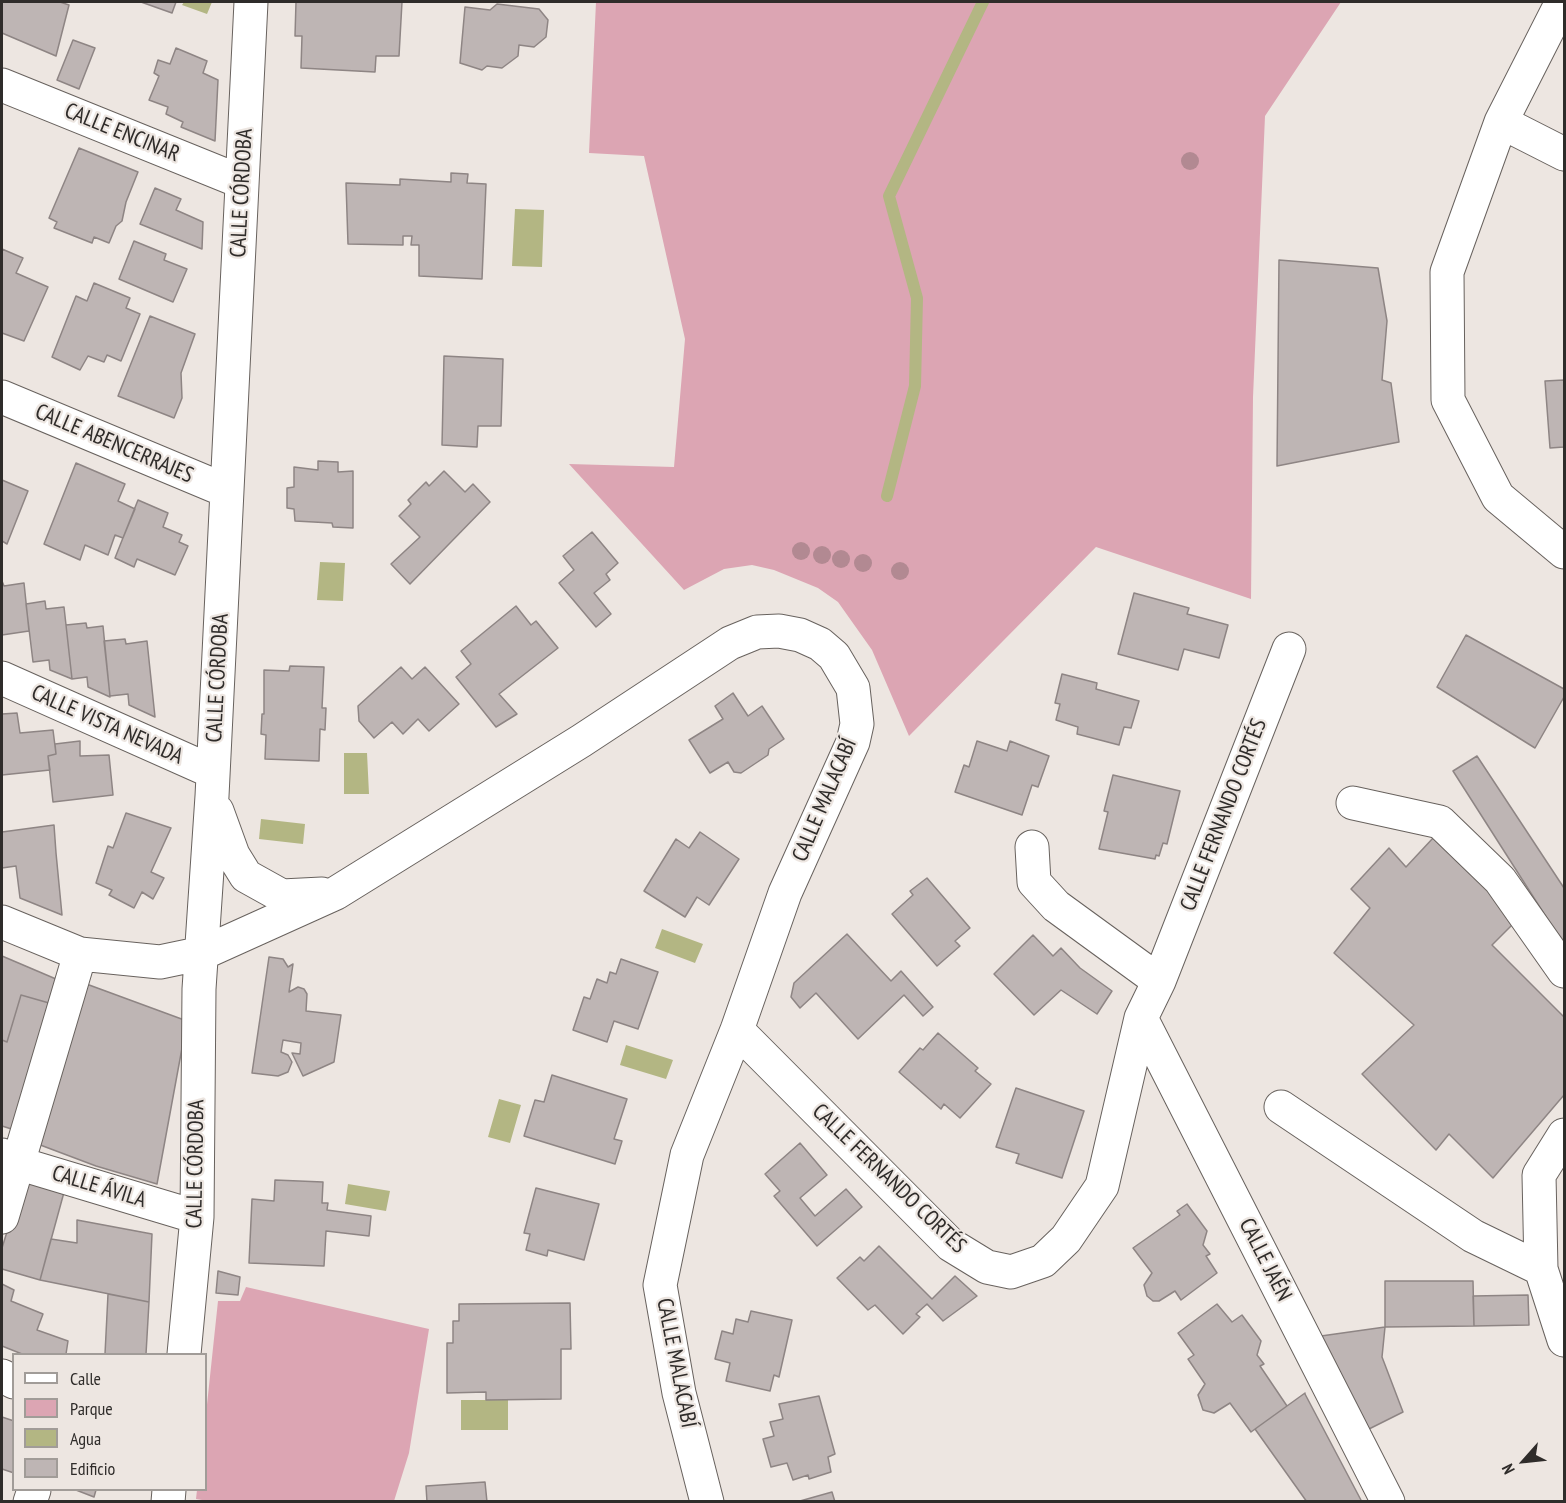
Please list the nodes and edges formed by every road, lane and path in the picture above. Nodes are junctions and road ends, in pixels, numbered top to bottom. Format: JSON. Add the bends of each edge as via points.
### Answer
{"nodes":[{"id":1,"x":251,"y":2,"type":"edge"},
{"id":2,"x":1562,"y":2,"type":"edge"},
{"id":3,"x":2,"y":85,"type":"edge"},
{"id":4,"x":1501,"y":122,"type":"junction"},
{"id":5,"x":1564,"y":154,"type":"edge"},
{"id":6,"x":242,"y":182,"type":"junction"},
{"id":7,"x":2,"y":397,"type":"edge"},
{"id":8,"x":227,"y":491,"type":"junction"},
{"id":9,"x":1564,"y":552,"type":"edge"},
{"id":10,"x":1289,"y":649,"type":"dead end"},
{"id":11,"x":2,"y":678,"type":"edge"},
{"id":12,"x":213,"y":784,"type":"junction"},
{"id":13,"x":1353,"y":803,"type":"dead end"},
{"id":14,"x":1032,"y":847,"type":"dead end"},
{"id":15,"x":336,"y":893,"type":"junction"},
{"id":16,"x":2,"y":922,"type":"edge"},
{"id":17,"x":203,"y":953,"type":"junction"},
{"id":18,"x":80,"y":954,"type":"junction"},
{"id":19,"x":1564,"y":971,"type":"edge"},
{"id":20,"x":1159,"y":981,"type":"junction"},
{"id":21,"x":1141,"y":1018,"type":"junction"},
{"id":22,"x":737,"y":1030,"type":"junction"},
{"id":23,"x":1281,"y":1107,"type":"dead end"},
{"id":24,"x":1564,"y":1135,"type":"edge"},
{"id":25,"x":11,"y":1158,"type":"edge"},
{"id":26,"x":2,"y":1217,"type":"edge"},
{"id":27,"x":197,"y":1217,"type":"junction"},
{"id":28,"x":1541,"y":1269,"type":"junction"},
{"id":29,"x":1564,"y":1340,"type":"edge"},
{"id":30,"x":184,"y":1353,"type":"edge"},
{"id":31,"x":707,"y":1502,"type":"edge"},
{"id":32,"x":1388,"y":1502,"type":"edge"}],
"edges":[{"from":1,"to":6,"type":"street","name":"CALLE CÓRDOBA"},
{"from":2,"to":4,"type":"street"},
{"from":3,"to":6,"type":"street","name":"CALLE ENCINAR"},
{"from":4,"to":5,"type":"street"},
{"from":4,"to":9,"type":"street","via":[[1447,272],[1448,400],[1498,497]]},
{"from":6,"to":8,"type":"street","name":"CALLE CÓRDOBA"},
{"from":7,"to":8,"type":"street","name":"CALLE ABENCERRAJES"},
{"from":8,"to":12,"type":"street","name":"CALLE CÓRDOBA"},
{"from":10,"to":20,"type":"street","name":"CALLE FERNANDO CORTÉS"},
{"from":11,"to":12,"type":"street","name":"CALLE VISTA NEVADA"},
{"from":12,"to":15,"type":"street","name":"CALLE MALACABÍ","via":[[233,855],[246,876],[282,896]]},
{"from":12,"to":17,"type":"street","name":"CALLE CÓRDOBA"},
{"from":13,"to":19,"type":"street","via":[[1440,822],[1500,880]]},
{"from":14,"to":20,"type":"street","via":[[1034,882],[1056,906]]},
{"from":15,"to":17,"type":"street","name":"CALLE MALACABÍ"},
{"from":15,"to":22,"type":"street","name":"CALLE MALACABÍ","via":[[730,643],[757,632],[800,635],[820,644],[845,671],[853,688],[857,724],[853,742],[785,893]]},
{"from":16,"to":18,"type":"street","name":"CALLE MALACABÍ"},
{"from":17,"to":18,"type":"street","name":"CALLE MALACABÍ","via":[[160,962]]},
{"from":17,"to":27,"type":"street","name":"CALLE CÓRDOBA"},
{"from":18,"to":25,"type":"street"},
{"from":20,"to":21,"type":"street","name":"CALLE FERNANDO CORTÉS"},
{"from":21,"to":22,"type":"street","name":"CALLE FERNANDO CORTÉS","via":[[1102,1186],[1066,1239],[1043,1261],[1011,1272],[987,1268],[951,1245]]},
{"from":21,"to":32,"type":"street","name":"CALLE JAÉN"},
{"from":22,"to":31,"type":"street","name":"CALLE MALACABÍ","via":[[687,1155],[660,1285],[678,1393]]},
{"from":23,"to":28,"type":"street","via":[[1473,1236]]},
{"from":24,"to":28,"type":"street","via":[[1539,1174]]},
{"from":25,"to":26,"type":"street"},
{"from":25,"to":27,"type":"street","name":"CALLE ÁVILA"},
{"from":27,"to":30,"type":"street","name":"CALLE CÓRDOBA"},
{"from":28,"to":29,"type":"street"}]}
